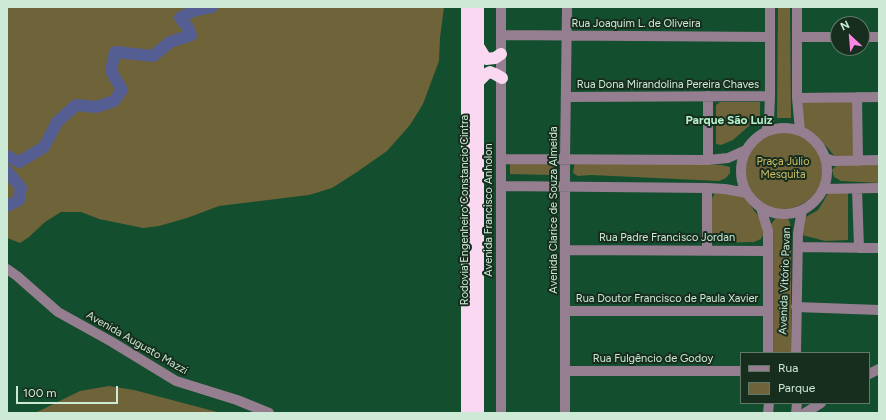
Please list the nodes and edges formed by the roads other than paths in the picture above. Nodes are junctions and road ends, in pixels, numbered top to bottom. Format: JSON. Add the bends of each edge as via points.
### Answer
{"nodes":[{"id":1,"x":467,"y":7,"type":"edge"},
{"id":2,"x":478,"y":7,"type":"edge"},
{"id":3,"x":501,"y":7,"type":"edge"},
{"id":4,"x":567,"y":7,"type":"edge"},
{"id":5,"x":770,"y":7,"type":"edge"},
{"id":6,"x":797,"y":7,"type":"edge"},
{"id":7,"x":501,"y":35,"type":"junction"},
{"id":8,"x":567,"y":36,"type":"junction"},
{"id":9,"x":770,"y":37,"type":"junction"},
{"id":10,"x":798,"y":37,"type":"junction"},
{"id":11,"x":830,"y":37,"type":"edge"},
{"id":12,"x":478,"y":46,"type":"junction"},
{"id":13,"x":502,"y":54,"type":"junction"},
{"id":14,"x":502,"y":78,"type":"junction"},
{"id":15,"x":478,"y":82,"type":"junction"},
{"id":16,"x":708,"y":96,"type":"junction"},
{"id":17,"x":770,"y":96,"type":"junction"},
{"id":18,"x":566,"y":97,"type":"junction"},
{"id":19,"x":857,"y":97,"type":"junction"},
{"id":20,"x":797,"y":98,"type":"junction"},
{"id":21,"x":879,"y":98,"type":"edge"},
{"id":22,"x":766,"y":131,"type":"junction"},
{"id":23,"x":800,"y":131,"type":"junction"},
{"id":24,"x":746,"y":150,"type":"junction"},
{"id":25,"x":825,"y":158,"type":"junction"},
{"id":26,"x":501,"y":159,"type":"junction"},
{"id":27,"x":565,"y":159,"type":"junction"},
{"id":28,"x":708,"y":160,"type":"junction"},
{"id":29,"x":879,"y":160,"type":"edge"},
{"id":30,"x":858,"y":161,"type":"junction"},
{"id":31,"x":501,"y":186,"type":"junction"},
{"id":32,"x":565,"y":187,"type":"junction"},
{"id":33,"x":707,"y":188,"type":"junction"},
{"id":34,"x":879,"y":188,"type":"edge"},
{"id":35,"x":823,"y":189,"type":"junction"},
{"id":36,"x":857,"y":189,"type":"junction"},
{"id":37,"x":747,"y":193,"type":"junction"},
{"id":38,"x":761,"y":208,"type":"junction"},
{"id":39,"x":802,"y":210,"type":"junction"},
{"id":40,"x":798,"y":247,"type":"junction"},
{"id":41,"x":858,"y":248,"type":"junction"},
{"id":42,"x":879,"y":248,"type":"edge"},
{"id":43,"x":565,"y":250,"type":"junction"},
{"id":44,"x":706,"y":250,"type":"junction"},
{"id":45,"x":768,"y":250,"type":"junction"},
{"id":46,"x":7,"y":269,"type":"edge"},
{"id":47,"x":796,"y":307,"type":"junction"},
{"id":48,"x":879,"y":310,"type":"edge"},
{"id":49,"x":566,"y":311,"type":"junction"},
{"id":50,"x":768,"y":311,"type":"junction"},
{"id":51,"x":768,"y":352,"type":"edge"},
{"id":52,"x":796,"y":352,"type":"edge"},
{"id":53,"x":566,"y":371,"type":"junction"},
{"id":54,"x":740,"y":371,"type":"edge"},
{"id":55,"x":819,"y":404,"type":"edge"},
{"id":56,"x":269,"y":413,"type":"edge"},
{"id":57,"x":467,"y":413,"type":"edge"},
{"id":58,"x":478,"y":413,"type":"edge"},
{"id":59,"x":501,"y":413,"type":"edge"},
{"id":60,"x":565,"y":413,"type":"edge"},
{"id":61,"x":805,"y":413,"type":"edge"}],
"edges":[{"from":1,"to":57,"type":"highway","name":"Rodovia Engenheiro Constancio Cintra"},
{"from":2,"to":12,"type":"highway","name":"Rodovia Engenheiro Constancio Cintra"},
{"from":3,"to":7,"type":"street","name":"Avenida Francisco Anholon"},
{"from":4,"to":8,"type":"street","name":"Avenida Clarice de Souza Almeida"},
{"from":5,"to":9,"type":"street"},
{"from":6,"to":10,"type":"street"},
{"from":7,"to":8,"type":"street","name":"Rua Joaquim L. de Oliveira"},
{"from":7,"to":13,"type":"street","name":"Avenida Francisco Anholon"},
{"from":8,"to":9,"type":"street","name":"Rua Joaquim L. de Oliveira"},
{"from":8,"to":18,"type":"street","name":"Avenida Clarice de Souza Almeida"},
{"from":9,"to":17,"type":"street"},
{"from":10,"to":11,"type":"street"},
{"from":10,"to":20,"type":"street"},
{"from":12,"to":13,"type":"highway","via":[[486,59]]},
{"from":12,"to":15,"type":"highway","name":"Rodovia Engenheiro Constancio Cintra"},
{"from":13,"to":14,"type":"street","name":"Avenida Francisco Anholon"},
{"from":14,"to":15,"type":"highway","via":[[490,72]]},
{"from":14,"to":26,"type":"street","name":"Avenida Francisco Anholon"},
{"from":15,"to":58,"type":"highway","name":"Rodovia Engenheiro Constancio Cintra"},
{"from":16,"to":17,"type":"street","name":"Rua Dona Mirandolina Pereira Chaves"},
{"from":16,"to":18,"type":"street","name":"Rua Dona Mirandolina Pereira Chaves"},
{"from":16,"to":28,"type":"street"},
{"from":17,"to":22,"type":"street"},
{"from":18,"to":27,"type":"street","name":"Avenida Clarice de Souza Almeida"},
{"from":19,"to":20,"type":"street"},
{"from":19,"to":21,"type":"street"},
{"from":19,"to":30,"type":"street"},
{"from":20,"to":23,"type":"street"},
{"from":22,"to":23,"type":"street","via":[[784,128]]},
{"from":22,"to":24,"type":"street","via":[[754,139]]},
{"from":23,"to":25,"type":"street","via":[[816,142]]},
{"from":24,"to":28,"type":"street","via":[[728,158]]},
{"from":24,"to":37,"type":"street","via":[[740,168]]},
{"from":25,"to":30,"type":"street","via":[[834,161]]},
{"from":25,"to":35,"type":"street","via":[[827,170]]},
{"from":26,"to":27,"type":"street"},
{"from":26,"to":31,"type":"street","name":"Avenida Francisco Anholon"},
{"from":27,"to":28,"type":"street"},
{"from":27,"to":32,"type":"street","name":"Avenida Clarice de Souza Almeida"},
{"from":29,"to":30,"type":"street"},
{"from":31,"to":32,"type":"street"},
{"from":31,"to":59,"type":"street","name":"Avenida Francisco Anholon"},
{"from":32,"to":33,"type":"street"},
{"from":32,"to":43,"type":"street","name":"Avenida Clarice de Souza Almeida"},
{"from":33,"to":37,"type":"street","via":[[724,188]]},
{"from":33,"to":44,"type":"street"},
{"from":34,"to":36,"type":"street"},
{"from":35,"to":36,"type":"street"},
{"from":35,"to":39,"type":"street","via":[[814,201]]},
{"from":36,"to":41,"type":"street"},
{"from":37,"to":38,"type":"street"},
{"from":38,"to":39,"type":"street","via":[[782,214]]},
{"from":38,"to":45,"type":"street","name":"Avenida Vitório Pavan","via":[[768,231]]},
{"from":39,"to":40,"type":"street","name":"Avenida Vitório Pavan","via":[[798,225]]},
{"from":40,"to":41,"type":"street"},
{"from":40,"to":47,"type":"street","name":"Avenida Vitório Pavan"},
{"from":41,"to":42,"type":"street"},
{"from":43,"to":44,"type":"street","name":"Rua Padre Francisco Jordan"},
{"from":43,"to":49,"type":"street","name":"Avenida Clarice de Souza Almeida"},
{"from":44,"to":45,"type":"street","name":"Rua Padre Francisco Jordan"},
{"from":45,"to":50,"type":"street","name":"Avenida Vitório Pavan"},
{"from":46,"to":56,"type":"street","name":"Avenida Augusto Mazzi","via":[[58,312],[176,382],[237,400]]},
{"from":47,"to":48,"type":"street"},
{"from":47,"to":52,"type":"street","name":"Avenida Vitório Pavan"},
{"from":49,"to":50,"type":"street","name":"Rua Doutor Francisco de Paula Xavier"},
{"from":49,"to":53,"type":"street","name":"Avenida Clarice de Souza Almeida"},
{"from":50,"to":51,"type":"street","name":"Avenida Vitório Pavan"},
{"from":53,"to":54,"type":"street","name":"Rua Fulgêncio de Godoy"},
{"from":53,"to":60,"type":"street","name":"Avenida Clarice de Souza Almeida"},
{"from":55,"to":61,"type":"street"}]}
